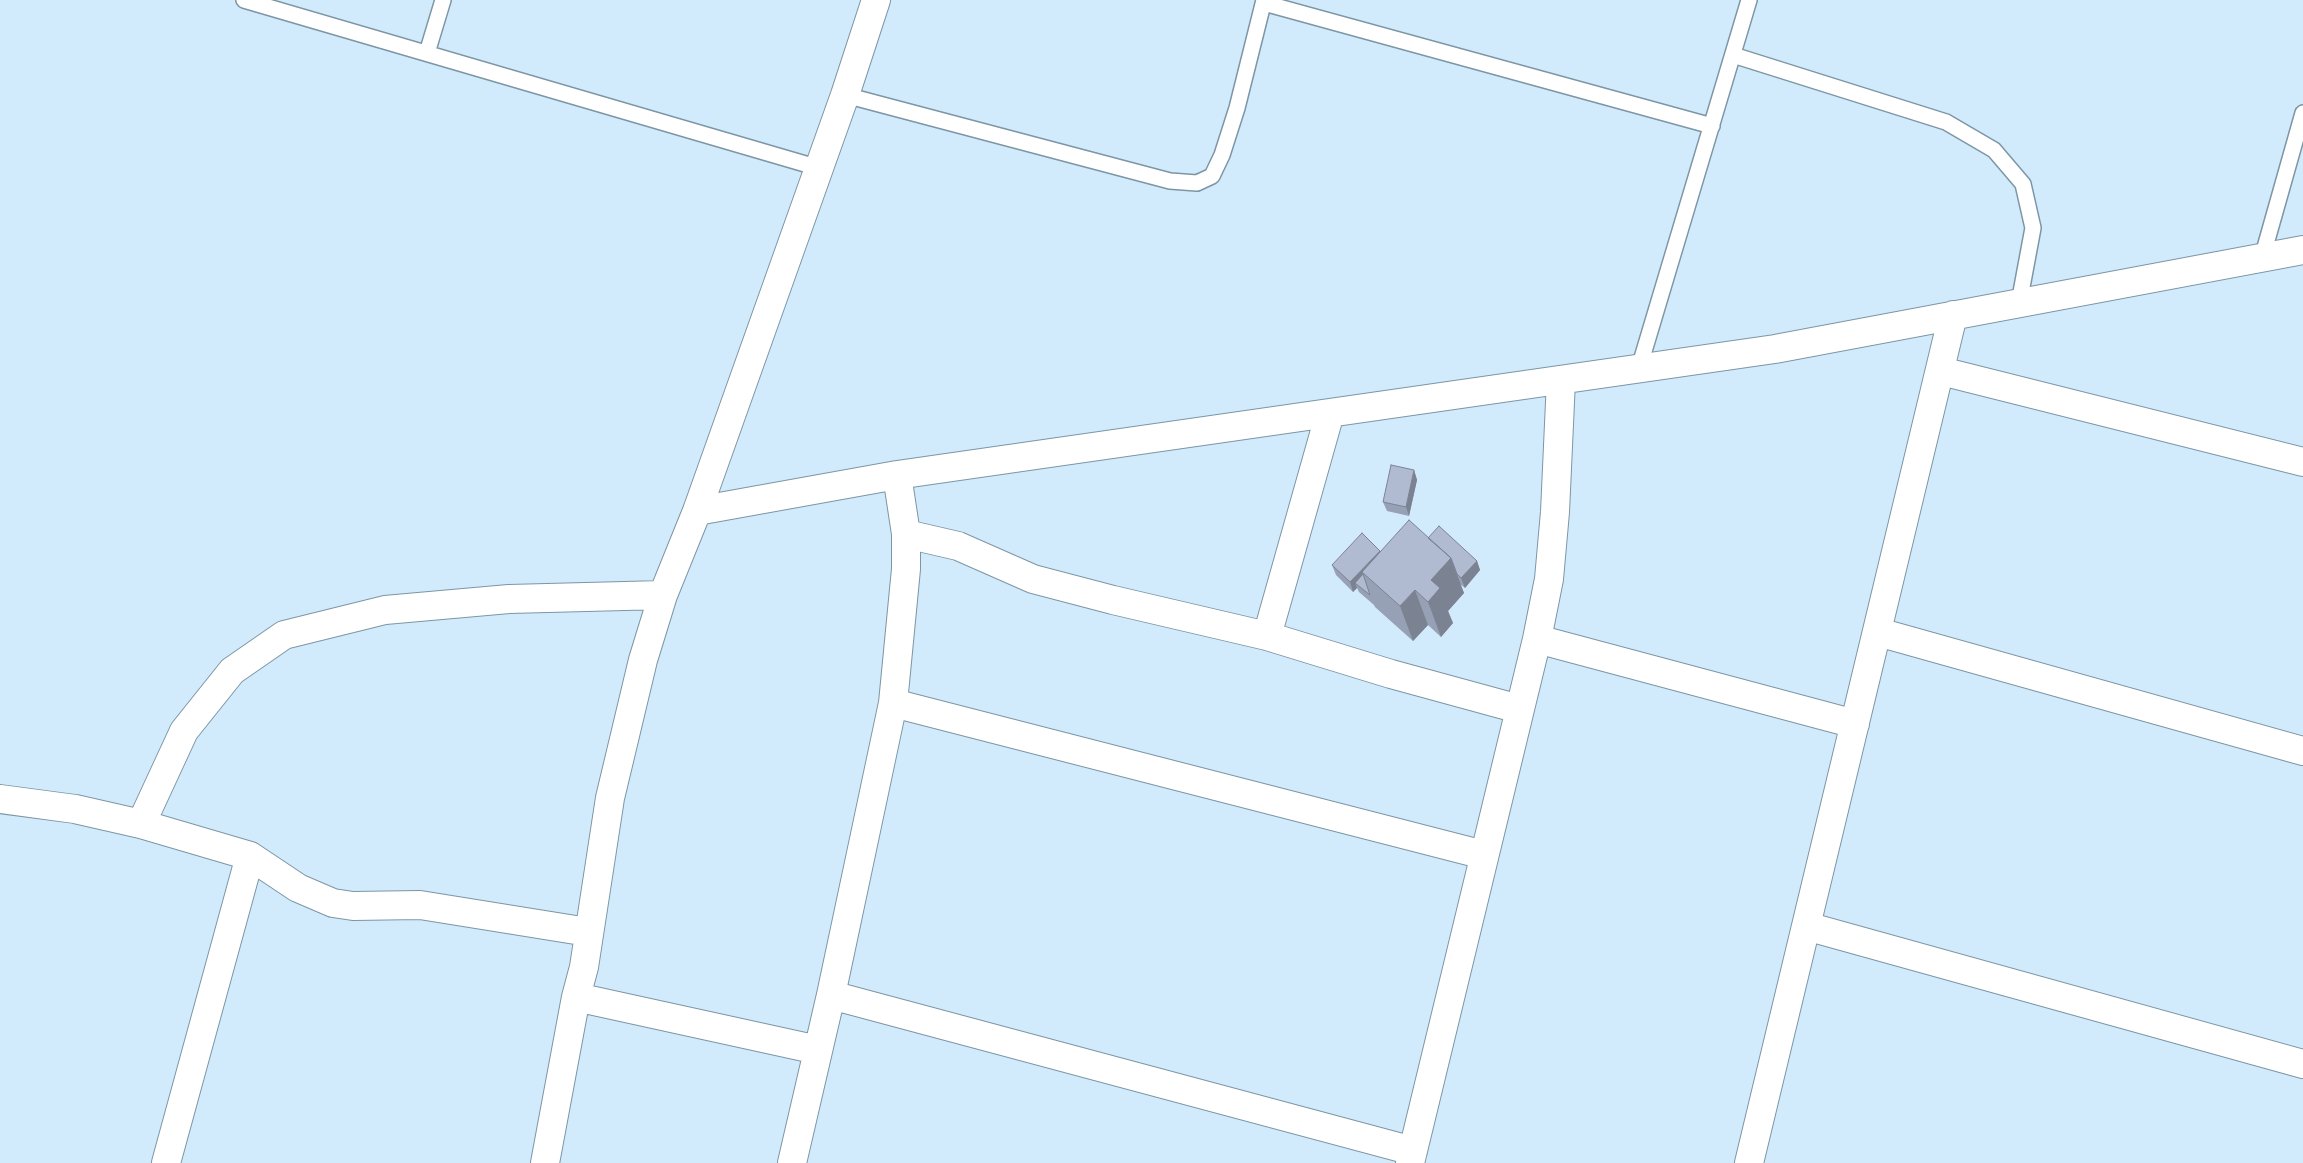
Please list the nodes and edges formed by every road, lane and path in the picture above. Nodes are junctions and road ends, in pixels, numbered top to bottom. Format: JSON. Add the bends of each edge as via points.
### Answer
{"nodes":[{"id":1,"x":244,"y":0,"type":"edge"},
{"id":2,"x":442,"y":0,"type":"edge"},
{"id":3,"x":876,"y":0,"type":"edge"},
{"id":4,"x":1749,"y":0,"type":"edge"},
{"id":5,"x":1264,"y":2,"type":"edge"},
{"id":6,"x":427,"y":53,"type":"junction"},
{"id":7,"x":1732,"y":55,"type":"junction"},
{"id":8,"x":845,"y":95,"type":"junction"},
{"id":9,"x":2303,"y":113,"type":"edge"},
{"id":10,"x":1712,"y":126,"type":"junction"},
{"id":11,"x":819,"y":168,"type":"junction"},
{"id":12,"x":2303,"y":250,"type":"edge"},
{"id":13,"x":2262,"y":258,"type":"junction"},
{"id":14,"x":2019,"y":302,"type":"junction"},
{"id":15,"x":1953,"y":315,"type":"junction"},
{"id":16,"x":1639,"y":368,"type":"junction"},
{"id":17,"x":1941,"y":371,"type":"junction"},
{"id":18,"x":1561,"y":380,"type":"junction"},
{"id":19,"x":1330,"y":413,"type":"junction"},
{"id":20,"x":2303,"y":462,"type":"edge"},
{"id":21,"x":898,"y":475,"type":"junction"},
{"id":22,"x":697,"y":511,"type":"junction"},
{"id":23,"x":906,"y":534,"type":"junction"},
{"id":24,"x":663,"y":595,"type":"junction"},
{"id":25,"x":1878,"y":632,"type":"junction"},
{"id":26,"x":1267,"y":636,"type":"junction"},
{"id":27,"x":1537,"y":639,"type":"junction"},
{"id":28,"x":893,"y":704,"type":"junction"},
{"id":29,"x":1519,"y":708,"type":"junction"},
{"id":30,"x":1855,"y":724,"type":"junction"},
{"id":31,"x":2303,"y":751,"type":"edge"},
{"id":32,"x":0,"y":800,"type":"edge"},
{"id":33,"x":141,"y":824,"type":"junction"},
{"id":34,"x":1484,"y":855,"type":"junction"},
{"id":35,"x":250,"y":856,"type":"junction"},
{"id":36,"x":1806,"y":926,"type":"junction"},
{"id":37,"x":588,"y":932,"type":"junction"},
{"id":38,"x":831,"y":996,"type":"junction"},
{"id":39,"x":576,"y":997,"type":"junction"},
{"id":40,"x":818,"y":1050,"type":"junction"},
{"id":41,"x":2303,"y":1064,"type":"edge"},
{"id":42,"x":1411,"y":1157,"type":"edge"},
{"id":43,"x":166,"y":1163,"type":"edge"},
{"id":44,"x":544,"y":1163,"type":"edge"},
{"id":45,"x":792,"y":1163,"type":"edge"},
{"id":46,"x":1749,"y":1163,"type":"edge"}],
"edges":[{"from":1,"to":6,"type":"lane"},
{"from":2,"to":6,"type":"lane"},
{"from":3,"to":8,"type":"street"},
{"from":4,"to":7,"type":"lane"},
{"from":5,"to":8,"type":"lane","via":[[1222,155],[1212,176],[1197,183],[1170,180]]},
{"from":5,"to":10,"type":"lane"},
{"from":6,"to":11,"type":"lane"},
{"from":7,"to":10,"type":"lane"},
{"from":7,"to":14,"type":"lane","via":[[1946,122],[1994,150],[2023,184],[2033,228]]},
{"from":8,"to":11,"type":"street"},
{"from":9,"to":13,"type":"lane"},
{"from":10,"to":16,"type":"lane"},
{"from":11,"to":22,"type":"street"},
{"from":12,"to":13,"type":"street"},
{"from":13,"to":14,"type":"street"},
{"from":14,"to":15,"type":"street"},
{"from":15,"to":16,"type":"street","via":[[1775,349]]},
{"from":15,"to":17,"type":"street"},
{"from":16,"to":18,"type":"street"},
{"from":17,"to":20,"type":"street"},
{"from":17,"to":25,"type":"street"},
{"from":18,"to":19,"type":"street"},
{"from":18,"to":27,"type":"street","via":[[1555,512]]},
{"from":19,"to":21,"type":"street"},
{"from":19,"to":26,"type":"street"},
{"from":21,"to":22,"type":"street"},
{"from":21,"to":23,"type":"street"},
{"from":22,"to":24,"type":"street"},
{"from":23,"to":26,"type":"street","via":[[958,546],[1033,579]]},
{"from":23,"to":28,"type":"street","via":[[906,569]]},
{"from":24,"to":33,"type":"street","via":[[509,599],[385,610],[284,635],[232,671],[184,731]]},
{"from":24,"to":37,"type":"street","via":[[643,660],[610,798]]},
{"from":25,"to":30,"type":"street"},
{"from":25,"to":31,"type":"street"},
{"from":26,"to":29,"type":"street"},
{"from":27,"to":29,"type":"street"},
{"from":27,"to":30,"type":"street"},
{"from":28,"to":34,"type":"street"},
{"from":28,"to":38,"type":"street"},
{"from":29,"to":34,"type":"street"},
{"from":30,"to":36,"type":"street"},
{"from":32,"to":33,"type":"street","via":[[75,809]]},
{"from":33,"to":35,"type":"street"},
{"from":34,"to":42,"type":"street"},
{"from":35,"to":37,"type":"street","via":[[298,888],[333,903],[353,906],[420,905]]},
{"from":35,"to":43,"type":"street"},
{"from":36,"to":41,"type":"street"},
{"from":36,"to":46,"type":"street"},
{"from":37,"to":39,"type":"street"},
{"from":38,"to":40,"type":"street"},
{"from":38,"to":42,"type":"street"},
{"from":39,"to":40,"type":"street"},
{"from":39,"to":44,"type":"street"},
{"from":40,"to":45,"type":"street"}]}
